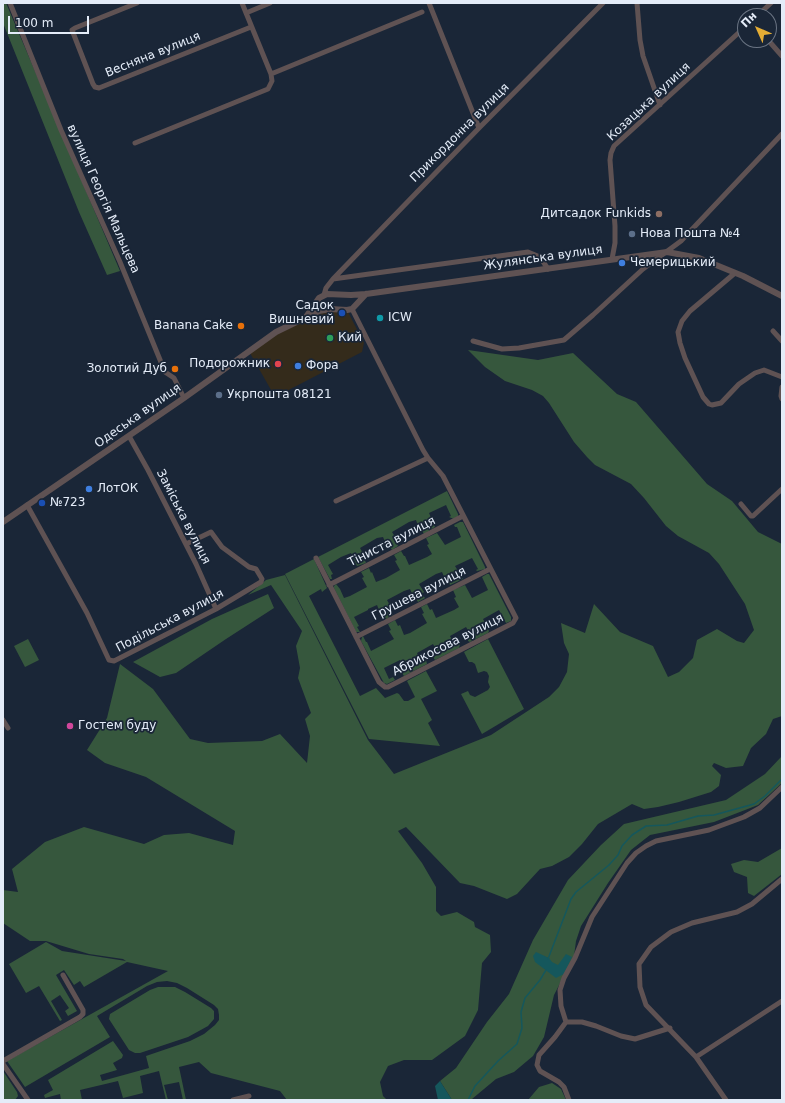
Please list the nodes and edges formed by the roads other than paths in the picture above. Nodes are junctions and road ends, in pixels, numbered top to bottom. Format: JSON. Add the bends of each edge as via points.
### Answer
{"nodes":[{"id":1,"x":10,"y":3,"type":"edge"},
{"id":2,"x":137,"y":3,"type":"edge"},
{"id":3,"x":242,"y":3,"type":"edge"},
{"id":4,"x":270,"y":3,"type":"edge"},
{"id":5,"x":429,"y":3,"type":"edge"},
{"id":6,"x":603,"y":3,"type":"edge"},
{"id":7,"x":637,"y":3,"type":"edge"},
{"id":8,"x":422,"y":12,"type":"dead end"},
{"id":9,"x":246,"y":13,"type":"junction"},
{"id":10,"x":251,"y":27,"type":"junction"},
{"id":11,"x":737,"y":34,"type":"edge"},
{"id":12,"x":775,"y":48,"type":"edge"},
{"id":13,"x":782,"y":56,"type":"edge"},
{"id":14,"x":271,"y":74,"type":"junction"},
{"id":15,"x":660,"y":105,"type":"junction"},
{"id":16,"x":479,"y":128,"type":"junction"},
{"id":17,"x":782,"y":134,"type":"edge"},
{"id":18,"x":134,"y":143,"type":"dead end"},
{"id":19,"x":667,"y":252,"type":"junction"},
{"id":20,"x":612,"y":259,"type":"junction"},
{"id":21,"x":548,"y":269,"type":"junction"},
{"id":22,"x":735,"y":273,"type":"junction"},
{"id":23,"x":333,"y":279,"type":"junction"},
{"id":24,"x":324,"y":294,"type":"junction"},
{"id":25,"x":366,"y":294,"type":"junction"},
{"id":26,"x":351,"y":295,"type":"junction"},
{"id":27,"x":782,"y":296,"type":"edge"},
{"id":28,"x":317,"y":301,"type":"junction"},
{"id":29,"x":354,"y":308,"type":"junction"},
{"id":30,"x":323,"y":310,"type":"junction"},
{"id":31,"x":306,"y":316,"type":"junction"},
{"id":32,"x":773,"y":331,"type":"dead end"},
{"id":33,"x":473,"y":341,"type":"dead end"},
{"id":34,"x":782,"y":341,"type":"edge"},
{"id":35,"x":782,"y":377,"type":"edge"},
{"id":36,"x":782,"y":387,"type":"edge"},
{"id":37,"x":184,"y":398,"type":"junction"},
{"id":38,"x":782,"y":399,"type":"edge"},
{"id":39,"x":129,"y":436,"type":"junction"},
{"id":40,"x":428,"y":458,"type":"junction"},
{"id":41,"x":782,"y":489,"type":"edge"},
{"id":42,"x":336,"y":500,"type":"dead end"},
{"id":43,"x":742,"y":504,"type":"dead end"},
{"id":44,"x":28,"y":505,"type":"junction"},
{"id":45,"x":463,"y":516,"type":"junction"},
{"id":46,"x":3,"y":522,"type":"edge"},
{"id":47,"x":186,"y":544,"type":"junction"},
{"id":48,"x":316,"y":558,"type":"dead end"},
{"id":49,"x":490,"y":569,"type":"junction"},
{"id":50,"x":329,"y":585,"type":"junction"},
{"id":51,"x":216,"y":609,"type":"junction"},
{"id":52,"x":356,"y":637,"type":"junction"},
{"id":53,"x":3,"y":720,"type":"edge"},
{"id":54,"x":8,"y":728,"type":"dead end"},
{"id":55,"x":782,"y":787,"type":"edge"},
{"id":56,"x":782,"y":879,"type":"edge"},
{"id":57,"x":63,"y":975,"type":"dead end"},
{"id":58,"x":782,"y":1001,"type":"edge"},
{"id":59,"x":566,"y":1022,"type":"junction"},
{"id":60,"x":670,"y":1028,"type":"junction"},
{"id":61,"x":696,"y":1056,"type":"junction"},
{"id":62,"x":3,"y":1062,"type":"edge"},
{"id":63,"x":249,"y":1096,"type":"dead end"},
{"id":64,"x":25,"y":1099,"type":"edge"},
{"id":65,"x":233,"y":1100,"type":"edge"},
{"id":66,"x":569,"y":1100,"type":"edge"},
{"id":67,"x":726,"y":1100,"type":"edge"}],
"edges":[{"from":1,"to":37,"type":"street","name":"вулиця Георгія Мальцева","via":[[61,130],[120,262],[165,372],[174,378]]},
{"from":2,"to":10,"type":"street","name":"Весняна вулиця","via":[[72,30],[95,87],[98,88]]},
{"from":3,"to":9,"type":"street"},
{"from":4,"to":9,"type":"street"},
{"from":5,"to":16,"type":"street"},
{"from":6,"to":16,"type":"street","name":"Прикордонна вулиця"},
{"from":7,"to":15,"type":"street","via":[[643,56]]},
{"from":8,"to":14,"type":"street"},
{"from":9,"to":10,"type":"street"},
{"from":10,"to":14,"type":"street"},
{"from":11,"to":15,"type":"street","name":"Козацька вулиця"},
{"from":12,"to":13,"type":"street"},
{"from":14,"to":18,"type":"street","via":[[272,81],[268,89]]},
{"from":15,"to":20,"type":"street","name":"Козацька вулиця","via":[[619,140],[611,153],[615,226]]},
{"from":16,"to":23,"type":"street","name":"Прикордонна вулиця"},
{"from":17,"to":19,"type":"street","via":[[681,241]]},
{"from":19,"to":20,"type":"street","name":"Жулянська вулиця"},
{"from":19,"to":22,"type":"street","name":"Жулянська вулиця","via":[[699,258]]},
{"from":19,"to":33,"type":"street","via":[[643,269],[564,340],[502,349]]},
{"from":20,"to":21,"type":"street","name":"Жулянська вулиця"},
{"from":21,"to":23,"type":"street","via":[[540,257],[528,252]]},
{"from":21,"to":25,"type":"street","name":"Жулянська вулиця"},
{"from":22,"to":27,"type":"street","name":"Жулянська вулиця"},
{"from":22,"to":35,"type":"street","via":[[690,311],[682,321],[678,332],[685,358],[703,397],[712,405],[721,403],[754,373],[764,370]]},
{"from":23,"to":24,"type":"street","name":"Прикордонна вулиця"},
{"from":24,"to":26,"type":"street","name":"Жулянська вулиця"},
{"from":24,"to":28,"type":"street"},
{"from":25,"to":26,"type":"street","name":"Жулянська вулиця"},
{"from":25,"to":29,"type":"street"},
{"from":26,"to":29,"type":"street","via":[[355,301]]},
{"from":28,"to":30,"type":"street"},
{"from":28,"to":31,"type":"street"},
{"from":29,"to":30,"type":"street"},
{"from":29,"to":40,"type":"street"},
{"from":30,"to":31,"type":"street"},
{"from":31,"to":37,"type":"street","name":"Одеська вулиця","via":[[263,341]]},
{"from":32,"to":34,"type":"street"},
{"from":36,"to":38,"type":"street"},
{"from":37,"to":39,"type":"street","name":"Одеська вулиця"},
{"from":39,"to":44,"type":"street","name":"Одеська вулиця"},
{"from":39,"to":47,"type":"street","name":"Заміська вулиця"},
{"from":40,"to":42,"type":"street"},
{"from":40,"to":45,"type":"street","via":[[443,476]]},
{"from":41,"to":43,"type":"street","via":[[754,516],[751,516]]},
{"from":44,"to":46,"type":"street","name":"Одеська вулиця"},
{"from":44,"to":51,"type":"street","name":"Подільська вулиця","via":[[87,613],[109,660],[125,657]]},
{"from":45,"to":49,"type":"street"},
{"from":45,"to":50,"type":"street","name":"Тіниста вулиця"},
{"from":47,"to":51,"type":"street","name":"Заміська вулиця"},
{"from":47,"to":51,"type":"street","name":"Подільська вулиця","via":[[211,532],[222,547],[249,567],[256,569],[262,579]]},
{"from":48,"to":50,"type":"street"},
{"from":49,"to":52,"type":"street","name":"Грушева вулиця"},
{"from":49,"to":52,"type":"street","name":"Абрикосова вулиця","via":[[516,618],[513,623],[388,687],[379,682]]},
{"from":50,"to":52,"type":"street"},
{"from":53,"to":54,"type":"street"},
{"from":55,"to":59,"type":"street","via":[[760,808],[744,817],[709,830],[656,842],[646,846],[632,858],[592,917],[564,978],[560,990]]},
{"from":56,"to":60,"type":"street","via":[[752,904],[737,912],[692,923],[671,932],[651,947],[639,964],[640,987],[646,1004]]},
{"from":57,"to":62,"type":"street","via":[[83,1014]]},
{"from":58,"to":61,"type":"street"},
{"from":59,"to":60,"type":"street","via":[[582,1022],[635,1039]]},
{"from":59,"to":66,"type":"street","via":[[539,1055],[537,1065],[540,1071],[564,1087]]},
{"from":60,"to":61,"type":"street"},
{"from":61,"to":67,"type":"street"},
{"from":62,"to":64,"type":"street"},
{"from":63,"to":65,"type":"street"}]}
